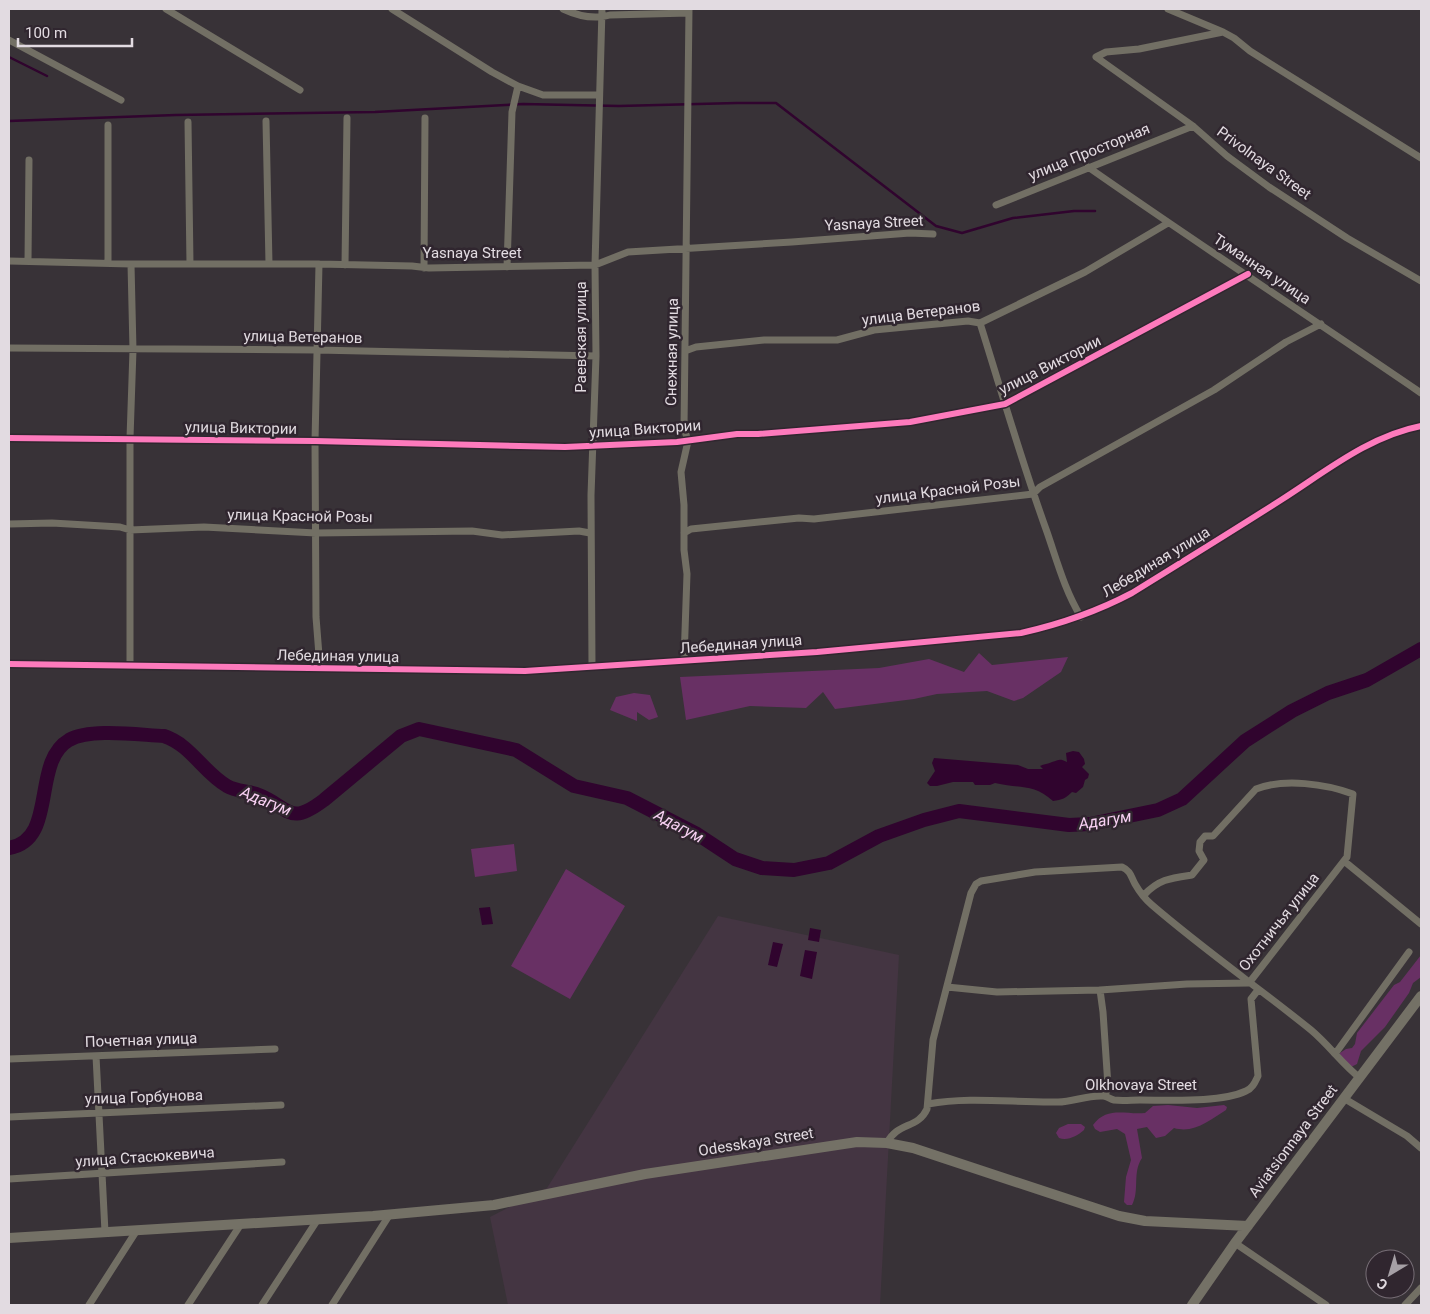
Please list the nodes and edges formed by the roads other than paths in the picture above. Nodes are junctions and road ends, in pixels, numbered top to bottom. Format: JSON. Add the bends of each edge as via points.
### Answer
{"nodes":[{"id":1,"x":166,"y":9,"type":"edge"},
{"id":2,"x":392,"y":9,"type":"edge"},
{"id":3,"x":562,"y":9,"type":"edge"},
{"id":4,"x":602,"y":9,"type":"edge"},
{"id":5,"x":1168,"y":9,"type":"edge"},
{"id":6,"x":689,"y":11,"type":"edge"},
{"id":7,"x":602,"y":18,"type":"junction"},
{"id":8,"x":1223,"y":32,"type":"junction"},
{"id":9,"x":9,"y":40,"type":"edge"},
{"id":10,"x":518,"y":86,"type":"junction"},
{"id":11,"x":300,"y":90,"type":"dead end"},
{"id":12,"x":121,"y":100,"type":"dead end"},
{"id":13,"x":599,"y":102,"type":"junction"},
{"id":14,"x":347,"y":118,"type":"dead end"},
{"id":15,"x":425,"y":118,"type":"dead end"},
{"id":16,"x":266,"y":121,"type":"dead end"},
{"id":17,"x":188,"y":122,"type":"dead end"},
{"id":18,"x":108,"y":125,"type":"dead end"},
{"id":19,"x":1193,"y":126,"type":"junction"},
{"id":20,"x":1421,"y":158,"type":"edge"},
{"id":21,"x":29,"y":160,"type":"dead end"},
{"id":22,"x":1088,"y":167,"type":"junction"},
{"id":23,"x":996,"y":205,"type":"dead end"},
{"id":24,"x":1168,"y":223,"type":"junction"},
{"id":25,"x":932,"y":234,"type":"dead end"},
{"id":26,"x":686,"y":250,"type":"junction"},
{"id":27,"x":9,"y":261,"type":"edge"},
{"id":28,"x":28,"y":261,"type":"junction"},
{"id":29,"x":108,"y":263,"type":"junction"},
{"id":30,"x":131,"y":264,"type":"junction"},
{"id":31,"x":190,"y":264,"type":"junction"},
{"id":32,"x":269,"y":264,"type":"junction"},
{"id":33,"x":319,"y":264,"type":"junction"},
{"id":34,"x":345,"y":265,"type":"junction"},
{"id":35,"x":595,"y":265,"type":"junction"},
{"id":36,"x":507,"y":267,"type":"junction"},
{"id":37,"x":424,"y":268,"type":"junction"},
{"id":38,"x":1248,"y":274,"type":"junction"},
{"id":39,"x":1421,"y":281,"type":"edge"},
{"id":40,"x":980,"y":323,"type":"junction"},
{"id":41,"x":1321,"y":324,"type":"junction"},
{"id":42,"x":9,"y":348,"type":"edge"},
{"id":43,"x":133,"y":350,"type":"junction"},
{"id":44,"x":317,"y":350,"type":"junction"},
{"id":45,"x":685,"y":351,"type":"junction"},
{"id":46,"x":596,"y":356,"type":"junction"},
{"id":47,"x":1421,"y":393,"type":"edge"},
{"id":48,"x":1005,"y":404,"type":"junction"},
{"id":49,"x":1421,"y":426,"type":"edge"},
{"id":50,"x":9,"y":438,"type":"edge"},
{"id":51,"x":130,"y":438,"type":"junction"},
{"id":52,"x":315,"y":441,"type":"junction"},
{"id":53,"x":688,"y":441,"type":"junction"},
{"id":54,"x":591,"y":446,"type":"junction"},
{"id":55,"x":1033,"y":494,"type":"junction"},
{"id":56,"x":9,"y":524,"type":"edge"},
{"id":57,"x":130,"y":530,"type":"junction"},
{"id":58,"x":316,"y":532,"type":"junction"},
{"id":59,"x":590,"y":533,"type":"junction"},
{"id":60,"x":684,"y":533,"type":"junction"},
{"id":61,"x":1081,"y":616,"type":"junction"},
{"id":62,"x":684,"y":660,"type":"junction"},
{"id":63,"x":9,"y":664,"type":"edge"},
{"id":64,"x":130,"y":666,"type":"junction"},
{"id":65,"x":592,"y":666,"type":"junction"},
{"id":66,"x":320,"y":668,"type":"junction"},
{"id":67,"x":1344,"y":861,"type":"junction"},
{"id":68,"x":1144,"y":895,"type":"junction"},
{"id":69,"x":1421,"y":924,"type":"edge"},
{"id":70,"x":1408,"y":952,"type":"dead end"},
{"id":71,"x":1249,"y":983,"type":"junction"},
{"id":72,"x":947,"y":987,"type":"junction"},
{"id":73,"x":1100,"y":990,"type":"junction"},
{"id":74,"x":1258,"y":990,"type":"junction"},
{"id":75,"x":1421,"y":996,"type":"edge"},
{"id":76,"x":275,"y":1049,"type":"dead end"},
{"id":77,"x":1335,"y":1054,"type":"junction"},
{"id":78,"x":96,"y":1056,"type":"junction"},
{"id":79,"x":9,"y":1059,"type":"edge"},
{"id":80,"x":1360,"y":1078,"type":"junction"},
{"id":81,"x":1105,"y":1096,"type":"junction"},
{"id":82,"x":1345,"y":1099,"type":"junction"},
{"id":83,"x":928,"y":1104,"type":"junction"},
{"id":84,"x":281,"y":1105,"type":"dead end"},
{"id":85,"x":100,"y":1113,"type":"junction"},
{"id":86,"x":9,"y":1117,"type":"edge"},
{"id":87,"x":887,"y":1142,"type":"junction"},
{"id":88,"x":1421,"y":1148,"type":"edge"},
{"id":89,"x":282,"y":1162,"type":"dead end"},
{"id":90,"x":102,"y":1174,"type":"junction"},
{"id":91,"x":9,"y":1179,"type":"edge"},
{"id":92,"x":390,"y":1214,"type":"junction"},
{"id":93,"x":318,"y":1219,"type":"junction"},
{"id":94,"x":240,"y":1224,"type":"junction"},
{"id":95,"x":1248,"y":1226,"type":"junction"},
{"id":96,"x":137,"y":1230,"type":"junction"},
{"id":97,"x":105,"y":1232,"type":"junction"},
{"id":98,"x":9,"y":1238,"type":"edge"},
{"id":99,"x":1235,"y":1243,"type":"junction"},
{"id":100,"x":1421,"y":1288,"type":"edge"},
{"id":101,"x":1192,"y":1303,"type":"edge"},
{"id":102,"x":89,"y":1305,"type":"edge"},
{"id":103,"x":188,"y":1305,"type":"edge"},
{"id":104,"x":262,"y":1305,"type":"edge"},
{"id":105,"x":332,"y":1305,"type":"edge"},
{"id":106,"x":1326,"y":1305,"type":"edge"},
{"id":107,"x":1405,"y":1305,"type":"edge"}],
"edges":[{"from":1,"to":11,"type":"street"},
{"from":2,"to":10,"type":"street"},
{"from":3,"to":7,"type":"street","via":[[580,16]]},
{"from":4,"to":7,"type":"street","name":"Раевская улица"},
{"from":5,"to":8,"type":"street"},
{"from":6,"to":7,"type":"street"},
{"from":6,"to":26,"type":"street","name":"Снежная улица"},
{"from":7,"to":13,"type":"street","name":"Раевская улица"},
{"from":8,"to":19,"type":"street","name":"Privolnaya Street","via":[[1139,49],[1106,52],[1096,57]]},
{"from":8,"to":20,"type":"street"},
{"from":9,"to":12,"type":"street"},
{"from":10,"to":13,"type":"street","via":[[543,94]]},
{"from":10,"to":36,"type":"street","via":[[512,112]]},
{"from":13,"to":35,"type":"street","name":"Раевская улица"},
{"from":14,"to":34,"type":"street"},
{"from":15,"to":37,"type":"street"},
{"from":16,"to":32,"type":"street"},
{"from":17,"to":31,"type":"street"},
{"from":18,"to":29,"type":"street"},
{"from":19,"to":22,"type":"street","name":"улица Просторная"},
{"from":19,"to":39,"type":"street","name":"Privolnaya Street","via":[[1269,187]]},
{"from":21,"to":28,"type":"street"},
{"from":22,"to":23,"type":"street","name":"улица Просторная"},
{"from":22,"to":24,"type":"street","name":"Туманная улица"},
{"from":24,"to":38,"type":"street","name":"Туманная улица"},
{"from":24,"to":40,"type":"street","name":"улица Ветеранов","via":[[1085,272]]},
{"from":25,"to":26,"type":"street","name":"Yasnaya Street"},
{"from":26,"to":35,"type":"street","name":"Yasnaya Street","via":[[628,252]]},
{"from":26,"to":45,"type":"street","name":"Снежная улица"},
{"from":27,"to":28,"type":"street","name":"Yasnaya Street"},
{"from":28,"to":29,"type":"street","name":"Yasnaya Street"},
{"from":29,"to":30,"type":"street","name":"Yasnaya Street"},
{"from":30,"to":31,"type":"street","name":"Yasnaya Street"},
{"from":30,"to":43,"type":"street"},
{"from":31,"to":32,"type":"street","name":"Yasnaya Street"},
{"from":32,"to":33,"type":"street","name":"Yasnaya Street"},
{"from":33,"to":34,"type":"street","name":"Yasnaya Street"},
{"from":33,"to":44,"type":"street"},
{"from":34,"to":37,"type":"street","name":"Yasnaya Street"},
{"from":35,"to":36,"type":"street","name":"Yasnaya Street"},
{"from":35,"to":46,"type":"street","name":"Раевская улица"},
{"from":36,"to":37,"type":"street","name":"Yasnaya Street"},
{"from":38,"to":41,"type":"street","name":"Туманная улица"},
{"from":38,"to":48,"type":"street","name":"улица Виктории"},
{"from":40,"to":45,"type":"street","name":"улица Ветеранов","via":[[968,321],[874,330],[838,340],[764,340]]},
{"from":40,"to":48,"type":"street"},
{"from":41,"to":47,"type":"street","name":"Туманная улица"},
{"from":41,"to":55,"type":"street","name":"улица Красной Розы"},
{"from":42,"to":43,"type":"street","name":"улица Ветеранов"},
{"from":43,"to":44,"type":"street","name":"улица Ветеранов"},
{"from":43,"to":51,"type":"street"},
{"from":44,"to":46,"type":"street","name":"улица Ветеранов"},
{"from":44,"to":52,"type":"street"},
{"from":45,"to":53,"type":"street","name":"Снежная улица","via":[[684,428]]},
{"from":46,"to":54,"type":"street","name":"Раевская улица"},
{"from":48,"to":53,"type":"street","name":"улица Виктории","via":[[910,422],[737,434]]},
{"from":48,"to":55,"type":"street"},
{"from":49,"to":61,"type":"street","name":"Лебединая улица","via":[[1381,438],[1132,593]]},
{"from":50,"to":51,"type":"street","name":"улица Виктории"},
{"from":51,"to":52,"type":"street","name":"улица Виктории"},
{"from":51,"to":57,"type":"street"},
{"from":52,"to":54,"type":"street","name":"улица Виктории"},
{"from":52,"to":58,"type":"street"},
{"from":53,"to":54,"type":"street","name":"улица Виктории"},
{"from":53,"to":60,"type":"street","name":"Снежная улица","via":[[681,472]]},
{"from":54,"to":59,"type":"street","name":"Раевская улица"},
{"from":55,"to":60,"type":"street","name":"улица Красной Розы","via":[[814,519],[692,529]]},
{"from":55,"to":61,"type":"street","via":[[1064,580]]},
{"from":56,"to":57,"type":"street","name":"улица Красной Розы","via":[[52,523]]},
{"from":57,"to":58,"type":"street","name":"улица Красной Розы","via":[[204,527]]},
{"from":57,"to":64,"type":"street"},
{"from":58,"to":59,"type":"street","name":"улица Красной Розы"},
{"from":58,"to":66,"type":"street"},
{"from":59,"to":65,"type":"street","name":"Раевская улица"},
{"from":60,"to":62,"type":"street","name":"Снежная улица","via":[[687,574]]},
{"from":61,"to":62,"type":"street","name":"Лебединая улица","via":[[1054,626],[993,637]]},
{"from":62,"to":65,"type":"street","name":"Лебединая улица"},
{"from":63,"to":64,"type":"street","name":"Лебединая улица"},
{"from":64,"to":66,"type":"street","name":"Лебединая улица"},
{"from":65,"to":66,"type":"street","name":"Лебединая улица","via":[[525,671]]},
{"from":67,"to":68,"type":"street","name":"Охотничья улица","via":[[1353,794],[1312,783],[1265,785],[1256,789],[1212,836],[1205,836],[1200,842],[1199,851],[1204,860],[1192,875],[1167,878]]},
{"from":67,"to":69,"type":"street"},
{"from":67,"to":71,"type":"street","name":"Охотничья улица"},
{"from":68,"to":71,"type":"street","via":[[1180,929]]},
{"from":68,"to":72,"type":"street","via":[[1132,875],[1122,867],[1035,872],[981,881],[971,893]]},
{"from":70,"to":77,"type":"street"},
{"from":71,"to":73,"type":"street","name":"Охотничья улица"},
{"from":71,"to":74,"type":"street"},
{"from":72,"to":73,"type":"street","name":"Охотничья улица","via":[[997,992]]},
{"from":72,"to":83,"type":"street","via":[[933,1040]]},
{"from":73,"to":81,"type":"street","via":[[1108,1086]]},
{"from":74,"to":77,"type":"street"},
{"from":74,"to":81,"type":"street","name":"Olkhovaya Street","via":[[1251,999],[1258,1076],[1248,1090],[1204,1099],[1113,1100]]},
{"from":75,"to":80,"type":"main road","name":"Aviatsionnaya Street"},
{"from":76,"to":78,"type":"street","name":"Почетная улица"},
{"from":77,"to":80,"type":"street"},
{"from":78,"to":79,"type":"street","name":"Почетная улица"},
{"from":78,"to":85,"type":"street"},
{"from":80,"to":82,"type":"main road","name":"Aviatsionnaya Street"},
{"from":81,"to":83,"type":"street","name":"Olkhovaya Street","via":[[1061,1102],[973,1100]]},
{"from":82,"to":88,"type":"street"},
{"from":82,"to":95,"type":"main road","name":"Aviatsionnaya Street"},
{"from":83,"to":87,"type":"street","via":[[924,1116],[899,1128]]},
{"from":84,"to":85,"type":"street","name":"улица Горбунова"},
{"from":85,"to":86,"type":"street","name":"улица Горбунова"},
{"from":85,"to":90,"type":"street"},
{"from":87,"to":92,"type":"main road","name":"Odesskaya Street","via":[[857,1142],[740,1158],[494,1205]]},
{"from":87,"to":95,"type":"main road","name":"Odesskaya Street","via":[[965,1164],[1120,1216],[1145,1221]]},
{"from":89,"to":90,"type":"street","name":"улица Стасюкевича"},
{"from":90,"to":91,"type":"street","name":"улица Стасюкевича"},
{"from":90,"to":97,"type":"street"},
{"from":92,"to":93,"type":"main road","name":"Odesskaya Street"},
{"from":92,"to":105,"type":"street"},
{"from":93,"to":94,"type":"main road","name":"Odesskaya Street"},
{"from":93,"to":104,"type":"street"},
{"from":94,"to":96,"type":"main road","name":"Odesskaya Street"},
{"from":94,"to":103,"type":"street"},
{"from":95,"to":99,"type":"main road","name":"Aviatsionnaya Street"},
{"from":96,"to":97,"type":"main road","name":"Odesskaya Street"},
{"from":96,"to":102,"type":"street"},
{"from":97,"to":98,"type":"main road","name":"Odesskaya Street"},
{"from":99,"to":101,"type":"main road","name":"Aviatsionnaya Street"},
{"from":99,"to":106,"type":"street"},
{"from":100,"to":107,"type":"street"}]}
